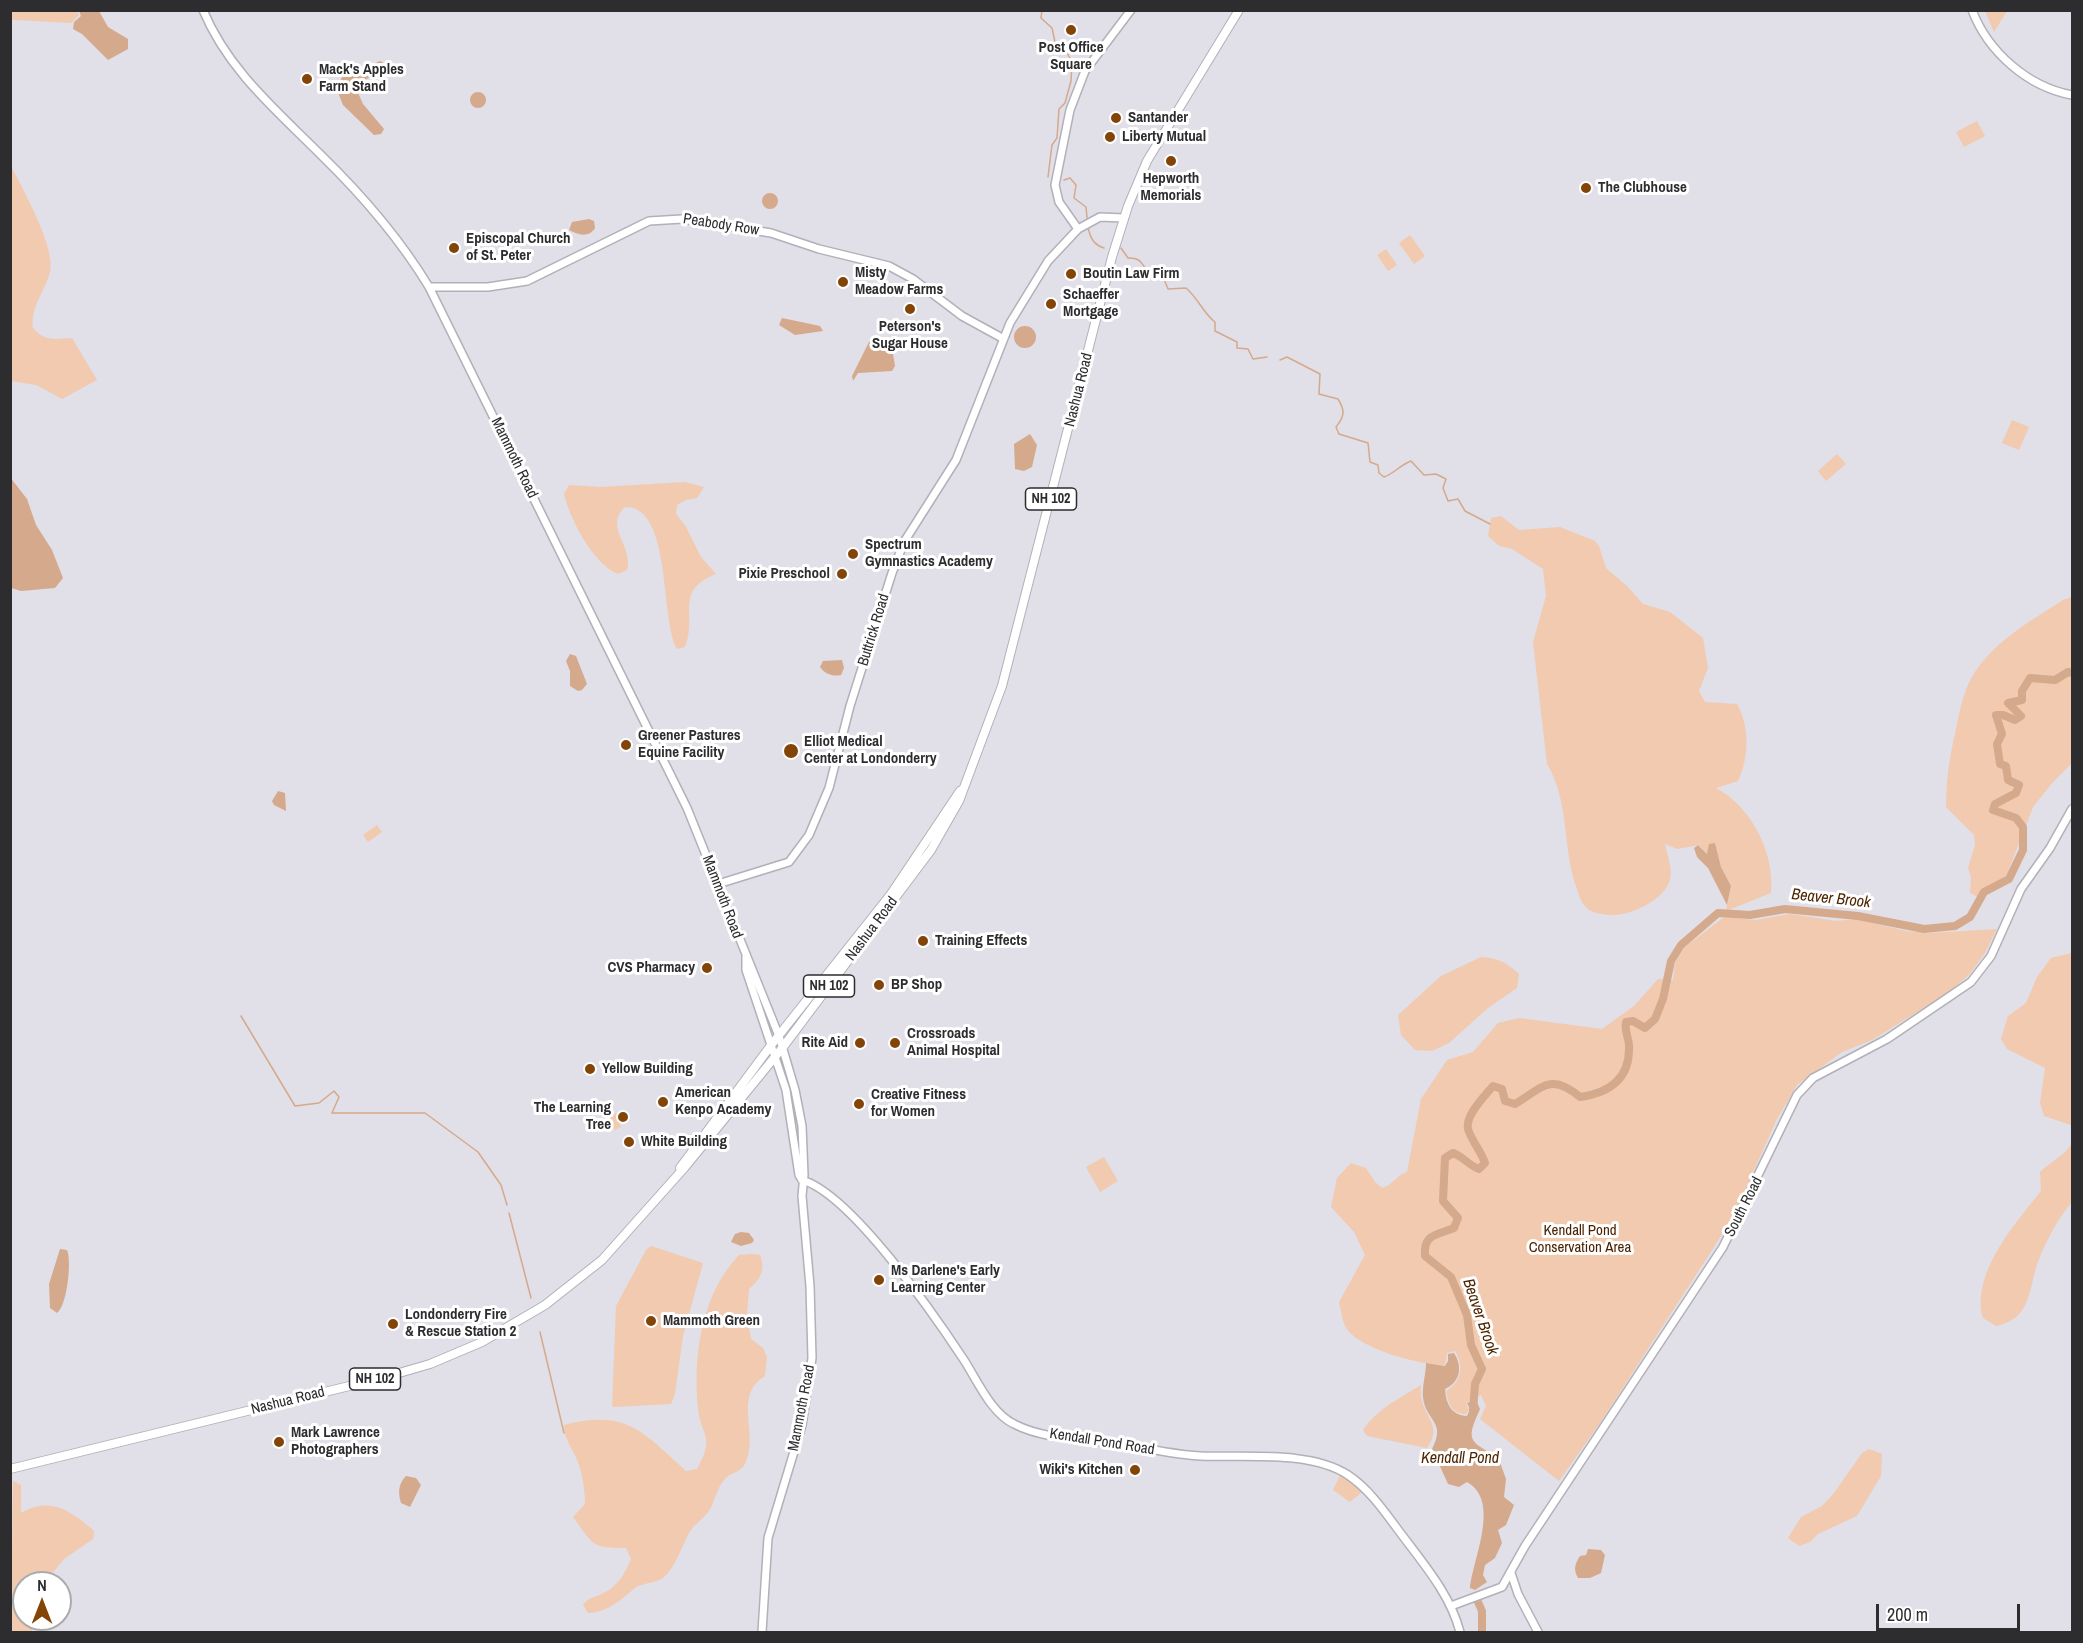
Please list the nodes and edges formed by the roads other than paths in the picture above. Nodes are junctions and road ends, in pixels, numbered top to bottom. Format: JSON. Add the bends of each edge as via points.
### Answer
{"nodes":[{"id":1,"x":203,"y":10,"type":"edge"},
{"id":2,"x":1131,"y":10,"type":"edge"},
{"id":3,"x":1239,"y":10,"type":"edge"},
{"id":4,"x":1972,"y":10,"type":"edge"},
{"id":5,"x":2073,"y":95,"type":"edge"},
{"id":6,"x":1124,"y":218,"type":"junction"},
{"id":7,"x":1078,"y":229,"type":"junction"},
{"id":8,"x":429,"y":286,"type":"junction"},
{"id":9,"x":1002,"y":339,"type":"junction"},
{"id":10,"x":962,"y":789,"type":"junction"},
{"id":11,"x":2073,"y":809,"type":"edge"},
{"id":12,"x":718,"y":884,"type":"junction"},
{"id":13,"x":746,"y":957,"type":"junction"},
{"id":14,"x":779,"y":1036,"type":"junction"},
{"id":15,"x":772,"y":1044,"type":"junction"},
{"id":16,"x":783,"y":1047,"type":"junction"},
{"id":17,"x":776,"y":1056,"type":"junction"},
{"id":18,"x":678,"y":1172,"type":"junction"},
{"id":19,"x":802,"y":1180,"type":"junction"},
{"id":20,"x":10,"y":1468,"type":"edge"},
{"id":21,"x":1511,"y":1573,"type":"junction"},
{"id":22,"x":1502,"y":1587,"type":"junction"},
{"id":23,"x":1518,"y":1594,"type":"junction"},
{"id":24,"x":1451,"y":1606,"type":"junction"},
{"id":25,"x":762,"y":1632,"type":"edge"},
{"id":26,"x":1460,"y":1632,"type":"edge"},
{"id":27,"x":1538,"y":1632,"type":"edge"}],
"edges":[{"from":1,"to":8,"type":"street","name":"Mammoth Road","via":[[216,40],[238,70],[347,182]]},
{"from":2,"to":7,"type":"street","via":[[1085,71],[1070,110],[1055,185],[1059,202]]},
{"from":3,"to":6,"type":"main road","name":"Nashua Road","number":"NH 102","via":[[1161,136]]},
{"from":4,"to":5,"type":"street","via":[[1987,40],[2002,57],[2038,83]]},
{"from":6,"to":7,"type":"street","name":"Buttrick Road","via":[[1100,217]]},
{"from":6,"to":10,"type":"main road","name":"Nashua Road","number":"NH 102","via":[[1005,676],[985,738]]},
{"from":7,"to":9,"type":"street","name":"Buttrick Road","via":[[1036,278]]},
{"from":8,"to":9,"type":"street","name":"Peabody Row","via":[[496,286],[527,281],[649,221],[682,219],[771,234],[889,266]]},
{"from":8,"to":12,"type":"street","name":"Mammoth Road","via":[[675,783]]},
{"from":9,"to":12,"type":"street","name":"Buttrick Road","via":[[956,460],[910,531],[896,563],[850,706],[829,788],[809,835],[789,862]]},
{"from":10,"to":14,"type":"main road","name":"Nashua Road","number":"NH 102","via":[[891,894]]},
{"from":10,"to":16,"type":"main road","name":"Nashua Road","number":"NH 102","via":[[931,850]]},
{"from":11,"to":21,"type":"street","name":"South Road","via":[[2021,889],[1991,956],[1971,982],[1894,1034],[1813,1078],[1797,1095],[1726,1241]]},
{"from":12,"to":13,"type":"street","name":"Mammoth Road"},
{"from":13,"to":14,"type":"street","name":"Mammoth Road"},
{"from":13,"to":15,"type":"street","name":"Mammoth Road","via":[[746,970]]},
{"from":14,"to":15,"type":"main road","name":"Nashua Road","number":"NH 102"},
{"from":14,"to":16,"type":"street","name":"Mammoth Road"},
{"from":15,"to":17,"type":"street","name":"Mammoth Road"},
{"from":15,"to":18,"type":"main road","name":"Nashua Road","number":"NH 102"},
{"from":16,"to":17,"type":"main road","name":"Nashua Road","number":"NH 102"},
{"from":16,"to":19,"type":"street","name":"Mammoth Road","via":[[799,1107]]},
{"from":17,"to":18,"type":"main road","name":"Nashua Road","number":"NH 102"},
{"from":17,"to":19,"type":"street","name":"Mammoth Road"},
{"from":18,"to":20,"type":"main road","name":"Nashua Road","number":"NH 102","via":[[630,1231],[582,1278],[536,1311],[471,1347],[382,1378]]},
{"from":19,"to":24,"type":"street","name":"Kendall Pond Road","via":[[830,1195],[872,1238],[960,1354],[994,1406],[1010,1422],[1036,1432],[1178,1454],[1287,1458],[1340,1470],[1374,1498],[1430,1571]]},
{"from":19,"to":25,"type":"street","name":"Mammoth Road","via":[[812,1358],[802,1425],[768,1538]]},
{"from":21,"to":22,"type":"street","name":"South Road"},
{"from":21,"to":23,"type":"street"},
{"from":22,"to":23,"type":"street"},
{"from":22,"to":24,"type":"street"},
{"from":23,"to":27,"type":"street"},
{"from":24,"to":26,"type":"street"}]}
